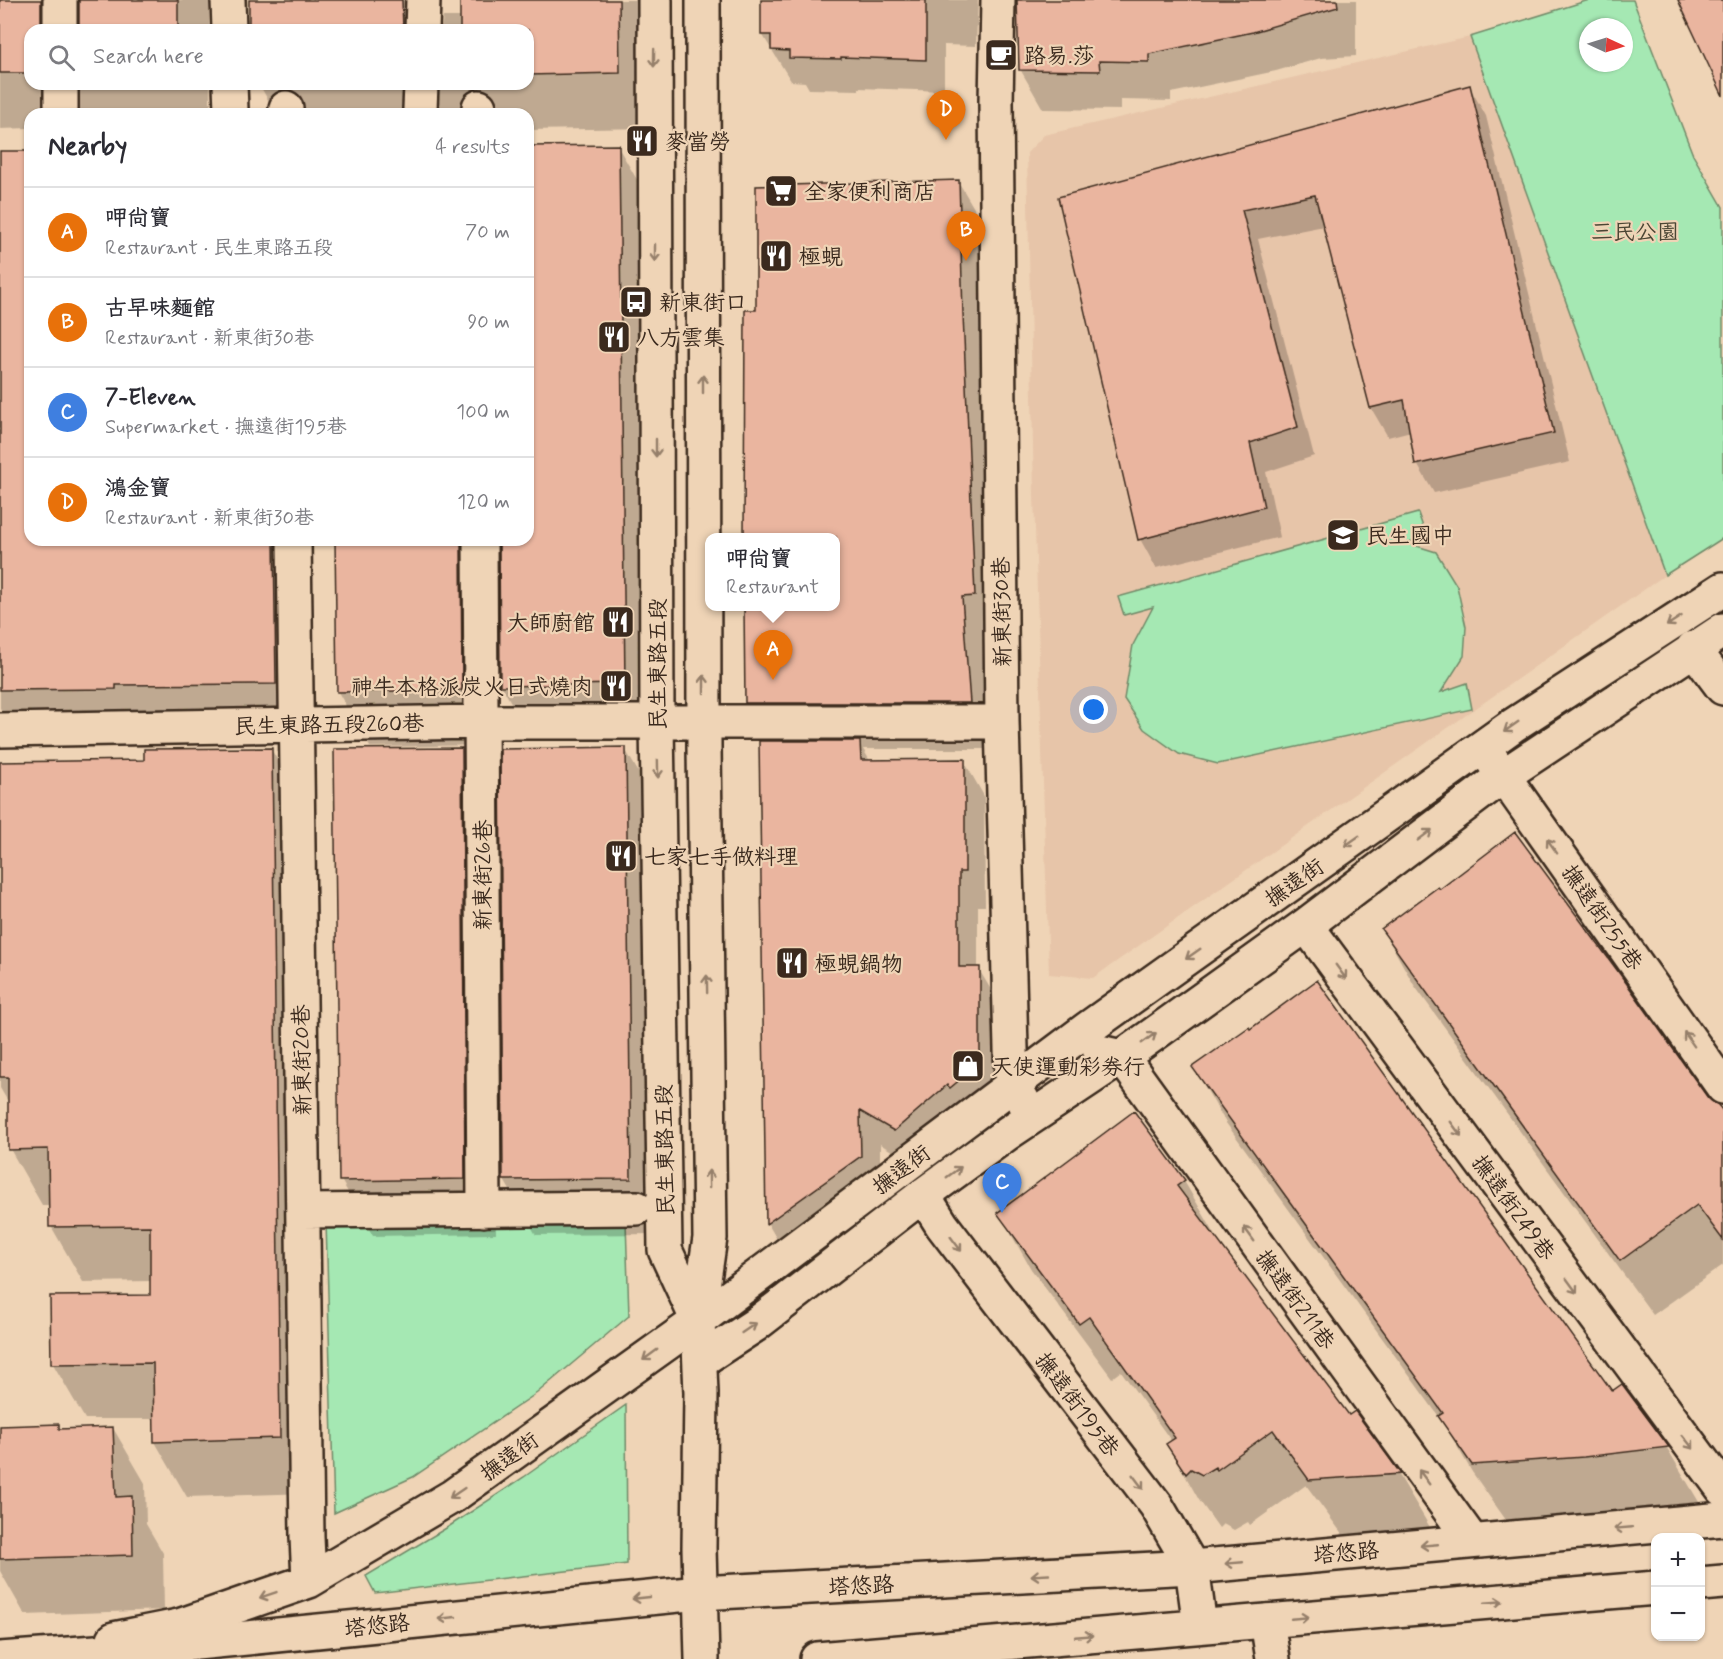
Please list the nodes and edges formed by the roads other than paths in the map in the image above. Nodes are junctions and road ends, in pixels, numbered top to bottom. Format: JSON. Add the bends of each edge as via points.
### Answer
{"nodes":[{"id":1,"x":60,"y":0,"type":"edge"},
{"id":2,"x":228,"y":0,"type":"edge"},
{"id":3,"x":423,"y":0,"type":"edge"},
{"id":4,"x":655,"y":0,"type":"edge"},
{"id":5,"x":703,"y":0,"type":"edge"},
{"id":6,"x":998,"y":0,"type":"edge"},
{"id":7,"x":60,"y":24,"type":"edge"},
{"id":8,"x":229,"y":24,"type":"edge"},
{"id":9,"x":422,"y":24,"type":"edge"},
{"id":10,"x":294,"y":546,"type":"edge"},
{"id":11,"x":480,"y":546,"type":"edge"},
{"id":12,"x":1723,"y":589,"type":"edge"},
{"id":13,"x":1723,"y":630,"type":"edge"},
{"id":14,"x":1693,"y":648,"type":"junction"},
{"id":15,"x":1723,"y":688,"type":"edge"},
{"id":16,"x":480,"y":722,"type":"junction"},
{"id":17,"x":657,"y":722,"type":"junction"},
{"id":18,"x":704,"y":722,"type":"junction"},
{"id":19,"x":1002,"y":722,"type":"junction"},
{"id":20,"x":297,"y":724,"type":"junction"},
{"id":21,"x":0,"y":730,"type":"edge"},
{"id":22,"x":1483,"y":747,"type":"junction"},
{"id":23,"x":1503,"y":776,"type":"junction"},
{"id":24,"x":1306,"y":925,"type":"junction"},
{"id":25,"x":1066,"y":1044,"type":"junction"},
{"id":26,"x":1122,"y":1057,"type":"junction"},
{"id":27,"x":1012,"y":1085,"type":"junction"},
{"id":28,"x":1723,"y":1087,"type":"edge"},
{"id":29,"x":1032,"y":1115,"type":"junction"},
{"id":30,"x":923,"y":1195,"type":"junction"},
{"id":31,"x":637,"y":1208,"type":"dead end"},
{"id":32,"x":484,"y":1210,"type":"junction"},
{"id":33,"x":303,"y":1211,"type":"junction"},
{"id":34,"x":698,"y":1321,"type":"junction"},
{"id":35,"x":700,"y":1361,"type":"junction"},
{"id":36,"x":1723,"y":1490,"type":"edge"},
{"id":37,"x":1723,"y":1519,"type":"edge"},
{"id":38,"x":1472,"y":1541,"type":"junction"},
{"id":39,"x":1192,"y":1567,"type":"junction"},
{"id":40,"x":309,"y":1581,"type":"junction"},
{"id":41,"x":1723,"y":1582,"type":"edge"},
{"id":42,"x":1705,"y":1584,"type":"edge"},
{"id":43,"x":1651,"y":1588,"type":"edge"},
{"id":44,"x":699,"y":1593,"type":"junction"},
{"id":45,"x":1267,"y":1621,"type":"junction"},
{"id":46,"x":1200,"y":1626,"type":"junction"},
{"id":47,"x":36,"y":1656,"type":"junction"},
{"id":48,"x":0,"y":1659,"type":"edge"},
{"id":49,"x":702,"y":1659,"type":"edge"},
{"id":50,"x":817,"y":1659,"type":"edge"},
{"id":51,"x":1273,"y":1659,"type":"edge"}],
"edges":[{"from":1,"to":7,"type":"street"},
{"from":2,"to":8,"type":"street"},
{"from":3,"to":9,"type":"street"},
{"from":4,"to":17,"type":"street","name":"民生東路五段","one_way":true},
{"from":18,"to":5,"type":"street","name":"民生東路五段","one_way":true},
{"from":6,"to":19,"type":"street","name":"新東街30巷"},
{"from":10,"to":20,"type":"street","name":"新東街20巷"},
{"from":11,"to":16,"type":"street","name":"新東街26巷"},
{"from":12,"to":22,"type":"street","name":"撫遠街","one_way":true},
{"from":13,"to":14,"type":"street","name":"撫遠街"},
{"from":14,"to":15,"type":"street"},
{"from":14,"to":23,"type":"street","name":"撫遠街"},
{"from":16,"to":17,"type":"street","name":"民生東路五段260巷"},
{"from":16,"to":20,"type":"street","name":"民生東路五段260巷"},
{"from":16,"to":32,"type":"street","name":"新東街26巷"},
{"from":17,"to":18,"type":"street","name":"民生東路五段260巷"},
{"from":17,"to":34,"type":"street","name":"民生東路五段","one_way":true,"via":[[665,1250]]},
{"from":18,"to":19,"type":"street","name":"民生東路五段260巷"},
{"from":34,"to":18,"type":"street","name":"民生東路五段","one_way":true,"via":[[710,1238]]},
{"from":19,"to":27,"type":"street","name":"新東街30巷"},
{"from":20,"to":21,"type":"street","name":"民生東路五段260巷"},
{"from":20,"to":33,"type":"street","name":"新東街20巷"},
{"from":22,"to":23,"type":"street","name":"撫遠街255巷"},
{"from":22,"to":25,"type":"street","name":"撫遠街","one_way":true},
{"from":24,"to":23,"type":"street","name":"撫遠街","one_way":true},
{"from":28,"to":23,"type":"street","name":"撫遠街255巷","one_way":true},
{"from":26,"to":24,"type":"street","name":"撫遠街","one_way":true},
{"from":24,"to":36,"type":"street","name":"撫遠街249巷","one_way":true},
{"from":25,"to":26,"type":"street"},
{"from":25,"to":27,"type":"street","name":"撫遠街"},
{"from":26,"to":29,"type":"street","name":"撫遠街"},
{"from":38,"to":26,"type":"street","name":"撫遠街211巷","one_way":true},
{"from":27,"to":29,"type":"street"},
{"from":27,"to":34,"type":"street","name":"撫遠街"},
{"from":30,"to":29,"type":"street","name":"撫遠街","one_way":true},
{"from":35,"to":30,"type":"street","name":"撫遠街","one_way":true,"via":[[755,1325]]},
{"from":30,"to":39,"type":"street","name":"撫遠街195巷","one_way":true,"via":[[942,1226],[1156,1505]]},
{"from":31,"to":32,"type":"street"},
{"from":32,"to":33,"type":"street"},
{"from":33,"to":40,"type":"street","name":"新東街20巷"},
{"from":34,"to":35,"type":"street","name":"民生東路五段"},
{"from":34,"to":40,"type":"street","name":"撫遠街","one_way":true,"via":[[453,1496]]},
{"from":35,"to":44,"type":"street","name":"民生東路五段"},
{"from":37,"to":38,"type":"street","name":"塔悠路","one_way":true},
{"from":38,"to":39,"type":"street","name":"塔悠路","one_way":true},
{"from":39,"to":44,"type":"street","name":"塔悠路","one_way":true},
{"from":39,"to":46,"type":"street","name":"撫遠街195巷"},
{"from":40,"to":47,"type":"street","name":"撫遠街","one_way":true,"via":[[179,1626]]},
{"from":41,"to":42,"type":"street"},
{"from":45,"to":43,"type":"street","one_way":true},
{"from":44,"to":47,"type":"street","name":"塔悠路","one_way":true},
{"from":44,"to":49,"type":"street","name":"民生東路五段"},
{"from":45,"to":46,"type":"street"},
{"from":45,"to":51,"type":"street"},
{"from":50,"to":46,"type":"street","one_way":true},
{"from":47,"to":48,"type":"street","name":"塔悠路"}]}
